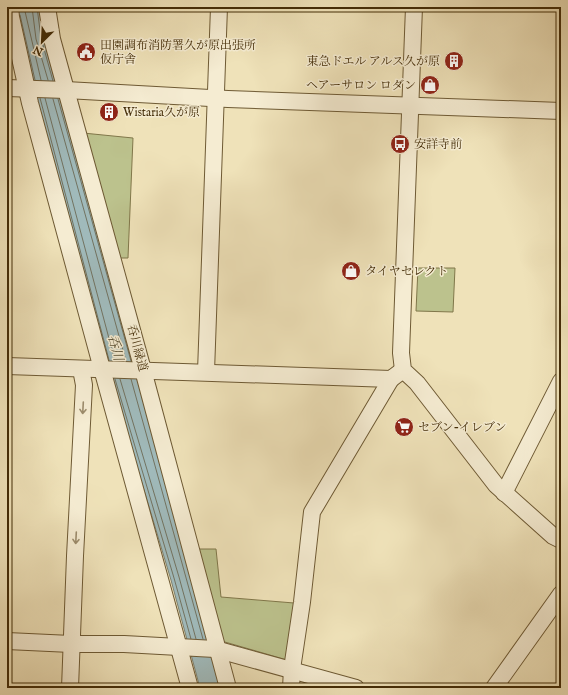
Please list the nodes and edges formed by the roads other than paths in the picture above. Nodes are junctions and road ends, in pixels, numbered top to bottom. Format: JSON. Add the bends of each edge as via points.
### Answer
{"nodes":[{"id":1,"x":10,"y":7,"type":"edge"},
{"id":2,"x":47,"y":7,"type":"edge"},
{"id":3,"x":219,"y":7,"type":"edge"},
{"id":4,"x":414,"y":7,"type":"edge"},
{"id":5,"x":7,"y":88,"type":"edge"},
{"id":6,"x":29,"y":89,"type":"junction"},
{"id":7,"x":64,"y":90,"type":"junction"},
{"id":8,"x":215,"y":98,"type":"junction"},
{"id":9,"x":410,"y":106,"type":"junction"},
{"id":10,"x":561,"y":111,"type":"edge"},
{"id":11,"x":7,"y":366,"type":"edge"},
{"id":12,"x":81,"y":369,"type":"junction"},
{"id":13,"x":105,"y":369,"type":"junction"},
{"id":14,"x":140,"y":370,"type":"junction"},
{"id":15,"x":206,"y":372,"type":"junction"},
{"id":16,"x":397,"y":374,"type":"junction"},
{"id":17,"x":561,"y":381,"type":"edge"},
{"id":18,"x":504,"y":493,"type":"junction"},
{"id":19,"x":561,"y":540,"type":"edge"},
{"id":20,"x":561,"y":594,"type":"edge"},
{"id":21,"x":7,"y":641,"type":"edge"},
{"id":22,"x":71,"y":644,"type":"junction"},
{"id":23,"x":181,"y":647,"type":"junction"},
{"id":24,"x":216,"y":649,"type":"junction"},
{"id":25,"x":292,"y":669,"type":"junction"},
{"id":26,"x":70,"y":688,"type":"edge"},
{"id":27,"x":190,"y":688,"type":"edge"},
{"id":28,"x":228,"y":688,"type":"edge"},
{"id":29,"x":291,"y":688,"type":"edge"},
{"id":30,"x":356,"y":688,"type":"edge"},
{"id":31,"x":494,"y":688,"type":"edge"}],
"edges":[{"from":1,"to":6,"type":"street"},
{"from":2,"to":7,"type":"street","name":"呑川緑道"},
{"from":3,"to":8,"type":"street"},
{"from":4,"to":9,"type":"street"},
{"from":5,"to":6,"type":"street"},
{"from":6,"to":7,"type":"street"},
{"from":6,"to":13,"type":"street"},
{"from":7,"to":8,"type":"street"},
{"from":7,"to":14,"type":"street","name":"呑川緑道"},
{"from":8,"to":9,"type":"street"},
{"from":8,"to":15,"type":"street"},
{"from":9,"to":10,"type":"street"},
{"from":9,"to":16,"type":"street","via":[[401,353]]},
{"from":11,"to":12,"type":"street"},
{"from":12,"to":13,"type":"street"},
{"from":12,"to":22,"type":"street","one_way":true,"via":[[84,385]]},
{"from":13,"to":14,"type":"street"},
{"from":13,"to":23,"type":"street"},
{"from":14,"to":15,"type":"street"},
{"from":14,"to":24,"type":"street","name":"呑川緑道"},
{"from":15,"to":16,"type":"street"},
{"from":16,"to":18,"type":"street","via":[[417,383]]},
{"from":16,"to":25,"type":"street","via":[[312,512]]},
{"from":17,"to":18,"type":"street"},
{"from":18,"to":19,"type":"street","via":[[553,536]]},
{"from":20,"to":31,"type":"street"},
{"from":21,"to":22,"type":"street"},
{"from":22,"to":23,"type":"street"},
{"from":22,"to":26,"type":"street"},
{"from":23,"to":24,"type":"street"},
{"from":23,"to":27,"type":"street"},
{"from":24,"to":25,"type":"street"},
{"from":24,"to":28,"type":"street","name":"呑川緑道"},
{"from":25,"to":29,"type":"street"},
{"from":25,"to":30,"type":"street"}]}
